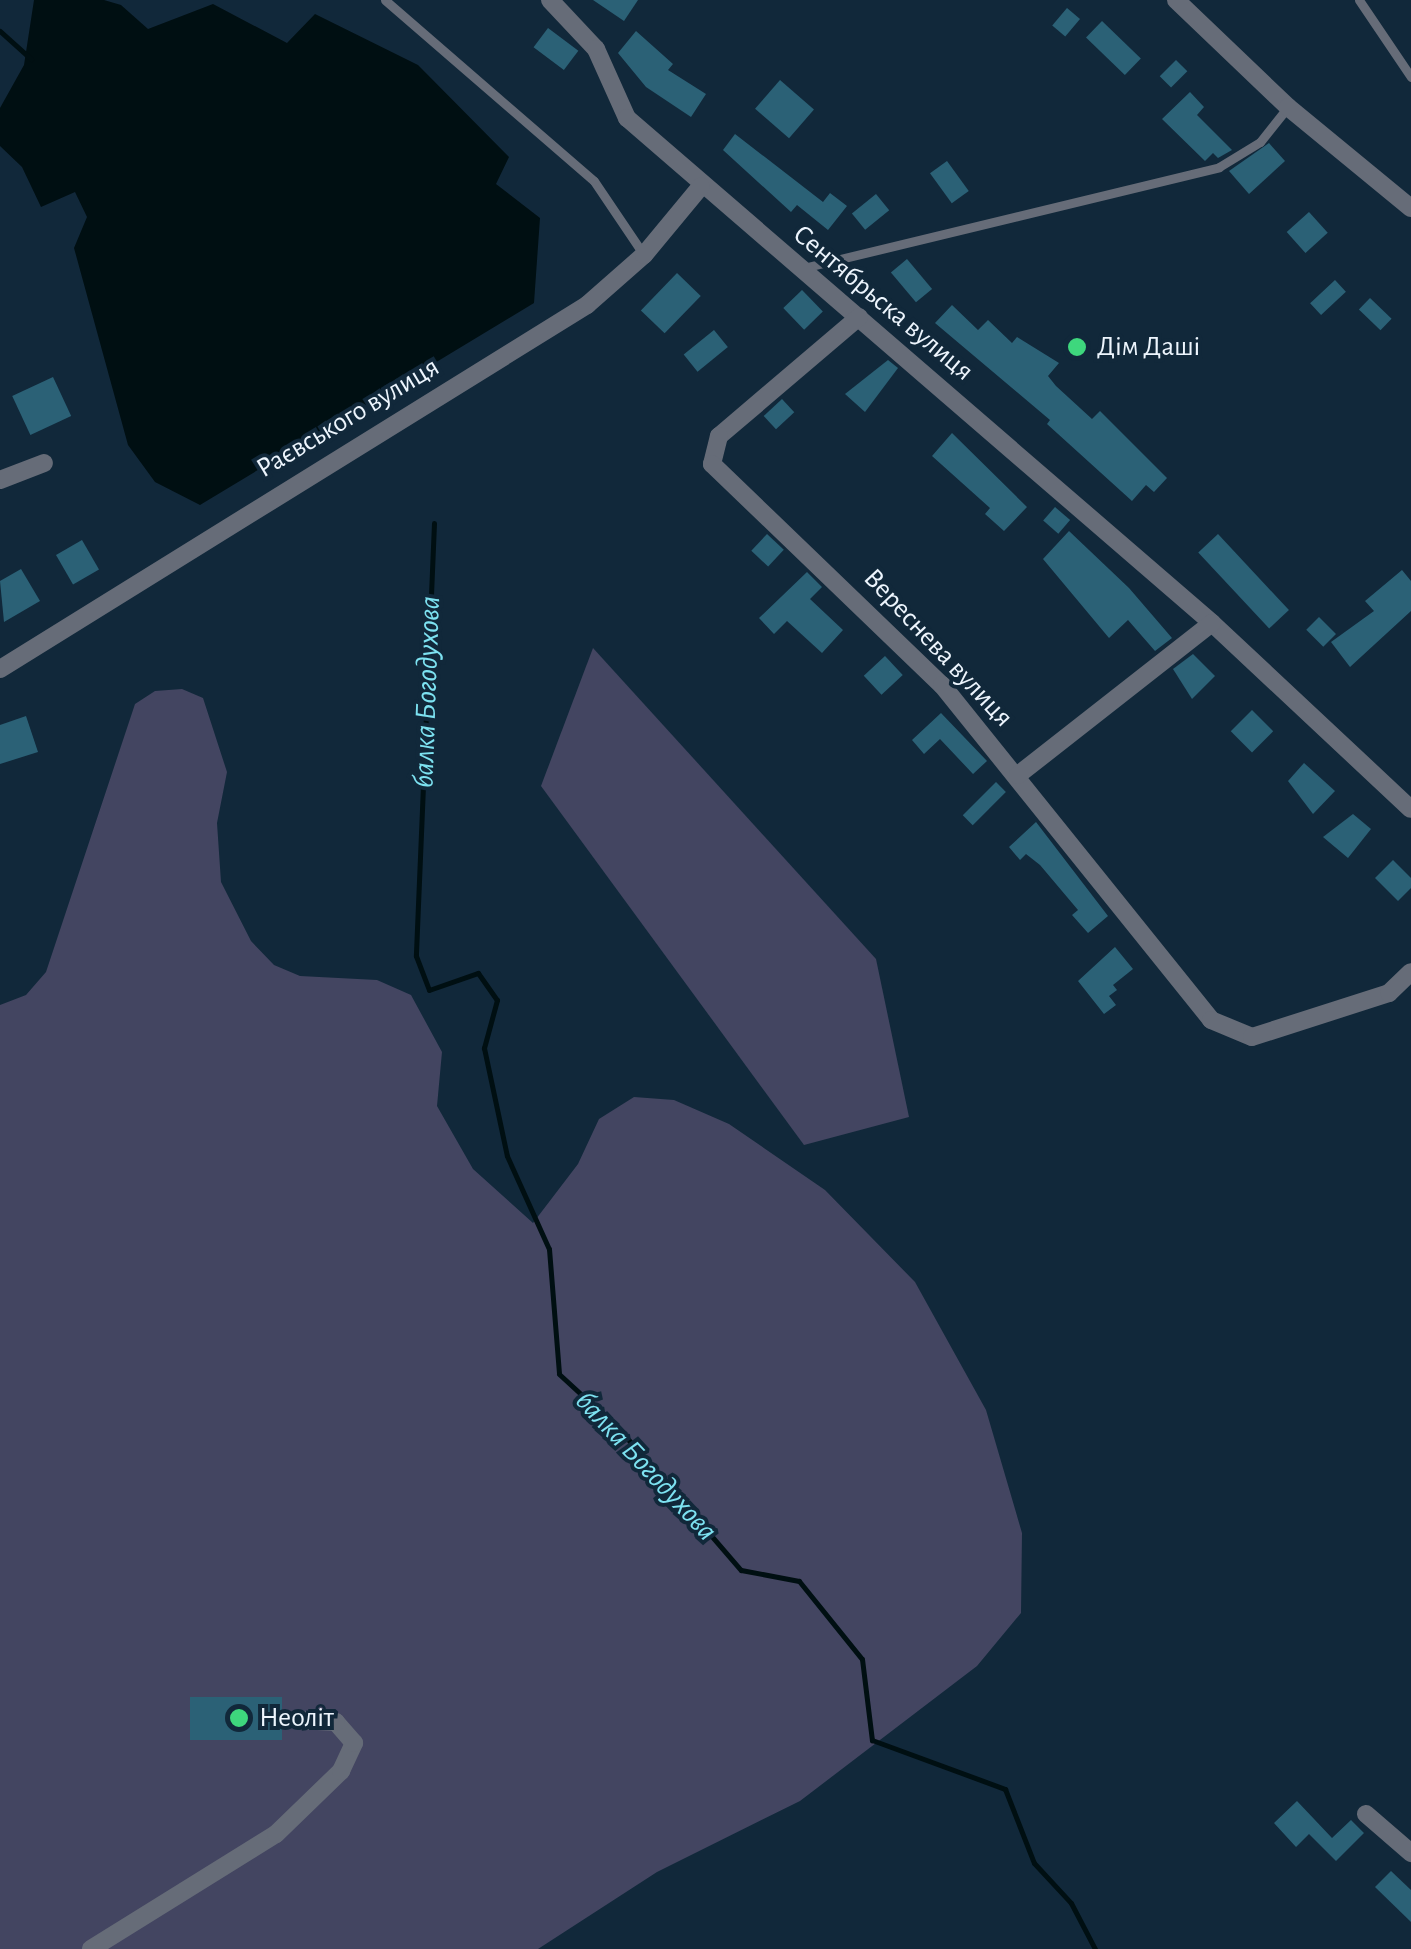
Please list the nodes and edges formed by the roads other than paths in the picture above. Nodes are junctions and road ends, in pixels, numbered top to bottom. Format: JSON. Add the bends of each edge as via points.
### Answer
{"nodes":[{"id":1,"x":385,"y":0,"type":"edge"},
{"id":2,"x":550,"y":0,"type":"edge"},
{"id":3,"x":1176,"y":0,"type":"edge"},
{"id":4,"x":1359,"y":0,"type":"edge"},
{"id":5,"x":1411,"y":76,"type":"edge"},
{"id":6,"x":1288,"y":107,"type":"junction"},
{"id":7,"x":701,"y":186,"type":"junction"},
{"id":8,"x":1411,"y":208,"type":"edge"},
{"id":9,"x":644,"y":255,"type":"junction"},
{"id":10,"x":800,"y":268,"type":"junction"},
{"id":11,"x":859,"y":317,"type":"junction"},
{"id":12,"x":44,"y":463,"type":"dead end"},
{"id":13,"x":0,"y":480,"type":"edge"},
{"id":14,"x":1212,"y":623,"type":"junction"},
{"id":15,"x":0,"y":669,"type":"edge"},
{"id":16,"x":1018,"y":775,"type":"junction"},
{"id":17,"x":1411,"y":808,"type":"edge"},
{"id":18,"x":1411,"y":972,"type":"edge"},
{"id":19,"x":299,"y":1720,"type":"dead end"},
{"id":20,"x":1366,"y":1814,"type":"dead end"},
{"id":21,"x":1411,"y":1853,"type":"edge"},
{"id":22,"x":91,"y":1949,"type":"edge"}],
"edges":[{"from":1,"to":9,"type":"lane","via":[[594,181]]},
{"from":2,"to":7,"type":"street","name":"Сентябрьска вулиця","via":[[596,48],[626,118]]},
{"from":3,"to":6,"type":"street"},
{"from":4,"to":5,"type":"lane"},
{"from":6,"to":8,"type":"street"},
{"from":6,"to":10,"type":"lane","via":[[1260,142],[1219,167]]},
{"from":7,"to":9,"type":"street","name":"Раєвського вулиця"},
{"from":7,"to":10,"type":"street","name":"Сентябрьска вулиця"},
{"from":9,"to":15,"type":"street","name":"Раєвського вулиця","via":[[587,305]]},
{"from":10,"to":11,"type":"street","name":"Сентябрьска вулиця"},
{"from":11,"to":14,"type":"street","name":"Сентябрьска вулиця"},
{"from":11,"to":16,"type":"street","name":"Вереснева вулиця","via":[[719,436],[712,464],[942,685]]},
{"from":12,"to":13,"type":"street"},
{"from":14,"to":16,"type":"street"},
{"from":14,"to":17,"type":"street","name":"Сентябрьска вулиця"},
{"from":16,"to":18,"type":"street","name":"Вереснева вулиця","via":[[1212,1020],[1252,1037],[1389,993]]},
{"from":19,"to":22,"type":"street","via":[[336,1722],[354,1743],[342,1771],[276,1834]]},
{"from":20,"to":21,"type":"street"}]}
